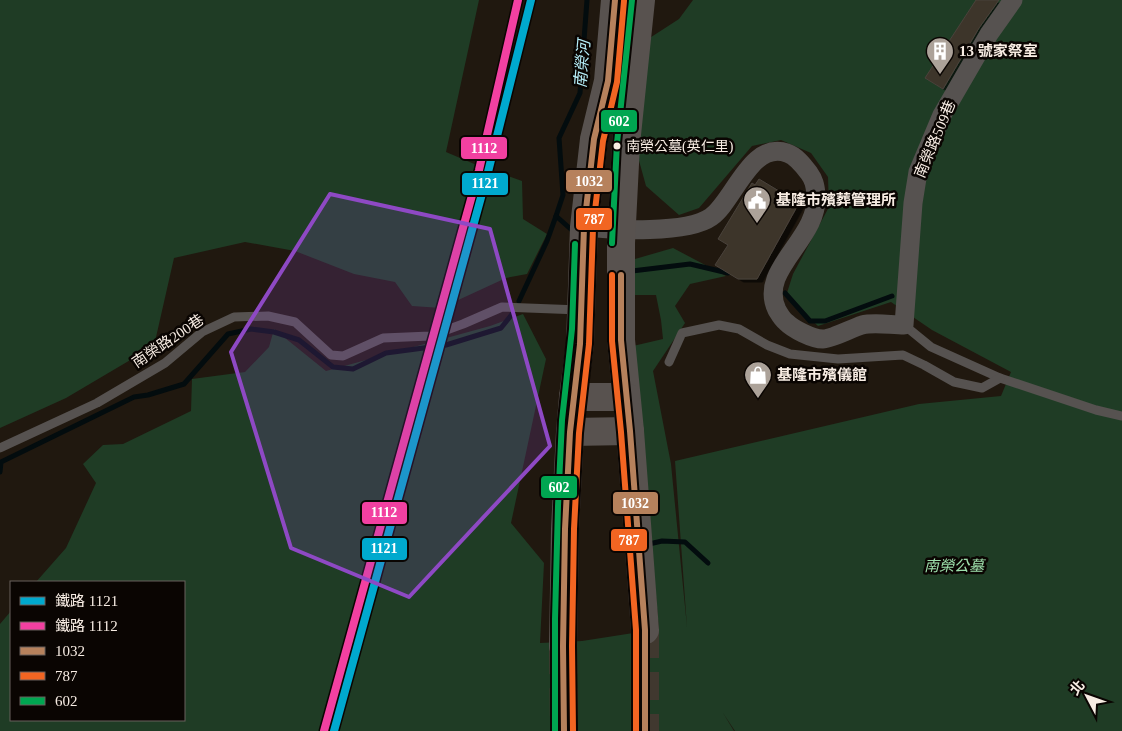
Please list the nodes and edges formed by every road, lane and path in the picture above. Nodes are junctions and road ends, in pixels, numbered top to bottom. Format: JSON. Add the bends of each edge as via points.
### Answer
{"nodes":[{"id":1,"x":615,"y":0,"type":"edge"},
{"id":2,"x":641,"y":0,"type":"edge"},
{"id":3,"x":1013,"y":0,"type":"edge"},
{"id":4,"x":584,"y":227,"type":"junction"},
{"id":5,"x":622,"y":230,"type":"junction"},
{"id":6,"x":582,"y":310,"type":"junction"},
{"id":7,"x":904,"y":325,"type":"junction"},
{"id":8,"x":669,"y":362,"type":"dead end"},
{"id":9,"x":1000,"y":378,"type":"junction"},
{"id":10,"x":573,"y":397,"type":"junction"},
{"id":11,"x":626,"y":397,"type":"junction"},
{"id":12,"x":1122,"y":416,"type":"edge"},
{"id":13,"x":630,"y":431,"type":"junction"},
{"id":14,"x":570,"y":432,"type":"junction"},
{"id":15,"x":0,"y":448,"type":"edge"},
{"id":16,"x":645,"y":630,"type":"tunnel mouth"},
{"id":17,"x":563,"y":646,"type":"tunnel mouth"}],
"edges":[{"from":1,"to":4,"type":"main road","via":[[608,81],[594,139]]},
{"from":2,"to":5,"type":"main road","via":[[626,144]]},
{"from":3,"to":7,"type":"street","name":"南榮路509巷","via":[[942,114],[918,172],[912,203]]},
{"from":4,"to":5,"type":"street"},
{"from":4,"to":6,"type":"main road"},
{"from":5,"to":7,"type":"street","via":[[699,224],[713,216],[758,157],[774,151],[787,153],[801,162],[814,181],[816,200],[811,224],[777,274],[772,288],[774,304],[782,320],[795,331],[823,339],[864,324]]},
{"from":5,"to":11,"type":"main road","via":[[621,340]]},
{"from":6,"to":10,"type":"main road"},
{"from":6,"to":15,"type":"lane","name":"南榮路200巷","via":[[502,308],[430,336],[383,338],[343,356],[331,355],[295,322],[268,316],[234,317],[202,332],[165,363],[97,403]]},
{"from":7,"to":9,"type":"lane","via":[[931,347]]},
{"from":8,"to":9,"type":"lane","via":[[682,332],[720,325],[739,329],[790,354],[838,359],[902,354],[954,382],[982,388]]},
{"from":9,"to":12,"type":"lane"},
{"from":10,"to":11,"type":"main road"},
{"from":10,"to":14,"type":"main road"},
{"from":11,"to":13,"type":"main road"},
{"from":13,"to":14,"type":"main road"},
{"from":13,"to":16,"type":"main road"},
{"from":14,"to":17,"type":"main road"}]}
